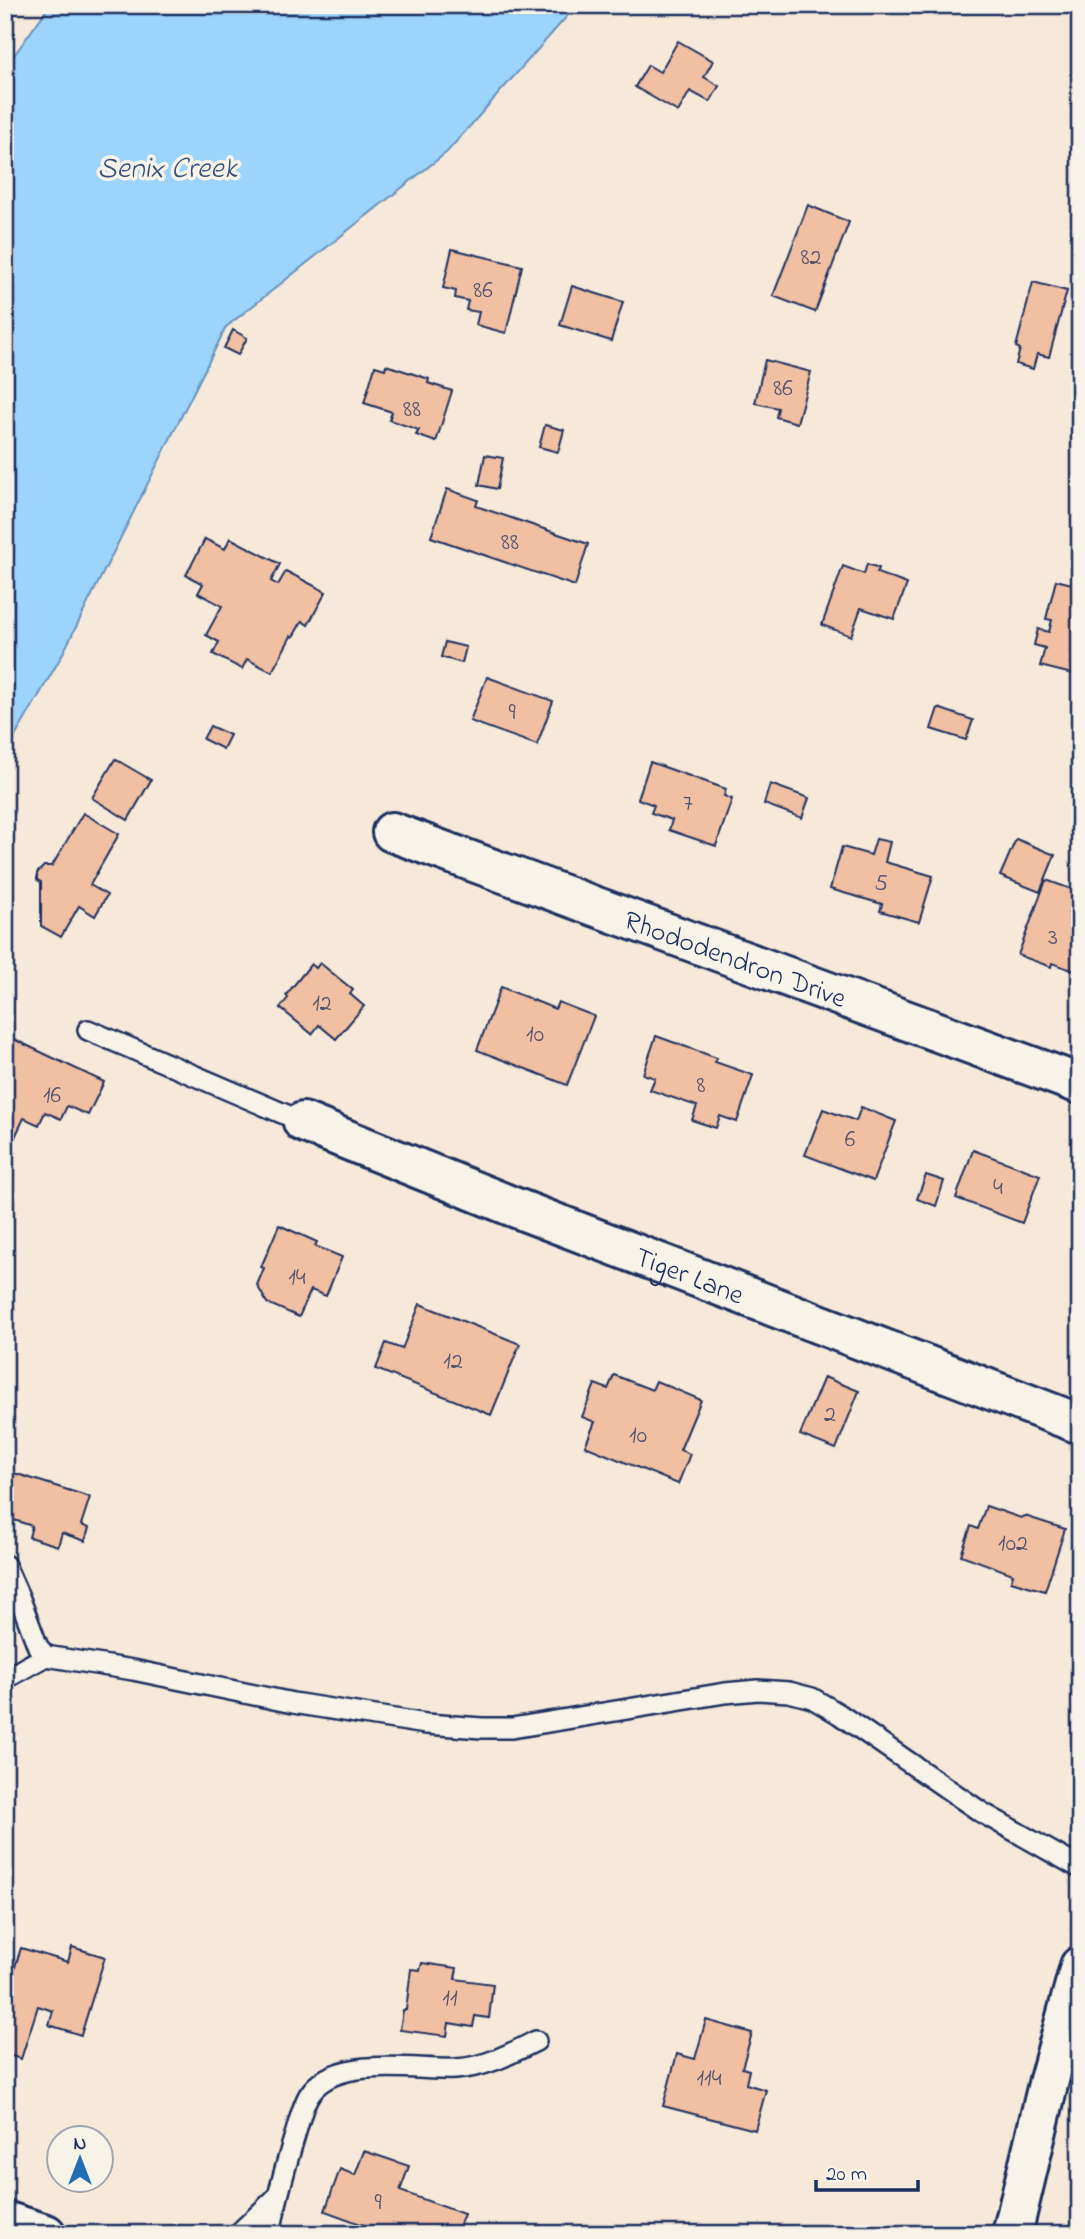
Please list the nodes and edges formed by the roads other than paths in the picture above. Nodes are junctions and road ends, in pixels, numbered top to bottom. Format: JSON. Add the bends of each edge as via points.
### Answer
{"nodes":[{"id":1,"x":392,"y":832,"type":"dead end"},
{"id":2,"x":88,"y":1030,"type":"dead end"},
{"id":3,"x":1080,"y":1084,"type":"edge"},
{"id":4,"x":303,"y":1122,"type":"joint"},
{"id":5,"x":1080,"y":1424,"type":"edge"},
{"id":6,"x":5,"y":1565,"type":"edge"},
{"id":7,"x":46,"y":1656,"type":"junction"},
{"id":8,"x":5,"y":1679,"type":"edge"},
{"id":9,"x":1080,"y":1868,"type":"edge"},
{"id":10,"x":1080,"y":1966,"type":"edge"},
{"id":11,"x":536,"y":2041,"type":"dead end"},
{"id":12,"x":276,"y":2198,"type":"junction"},
{"id":13,"x":5,"y":2221,"type":"edge"},
{"id":14,"x":46,"y":2234,"type":"edge"},
{"id":15,"x":238,"y":2234,"type":"edge"},
{"id":16,"x":270,"y":2234,"type":"edge"},
{"id":17,"x":1012,"y":2234,"type":"edge"}],
"edges":[{"from":1,"to":3,"type":"street","name":"Rhododendron Drive"},
{"from":2,"to":4,"type":"lane"},
{"from":4,"to":5,"type":"street","name":"Tiger Lane"},
{"from":6,"to":7,"type":"lane","via":[[38,1647]]},
{"from":7,"to":8,"type":"lane"},
{"from":7,"to":9,"type":"lane","via":[[293,1703],[482,1728],[512,1728],[725,1693],[789,1692],[812,1698],[839,1714],[981,1812]]},
{"from":10,"to":17,"type":"street"},
{"from":11,"to":12,"type":"lane","via":[[496,2062],[457,2069],[361,2069],[322,2082],[309,2094]]},
{"from":12,"to":15,"type":"lane"},
{"from":12,"to":16,"type":"lane"},
{"from":13,"to":14,"type":"street"}]}
